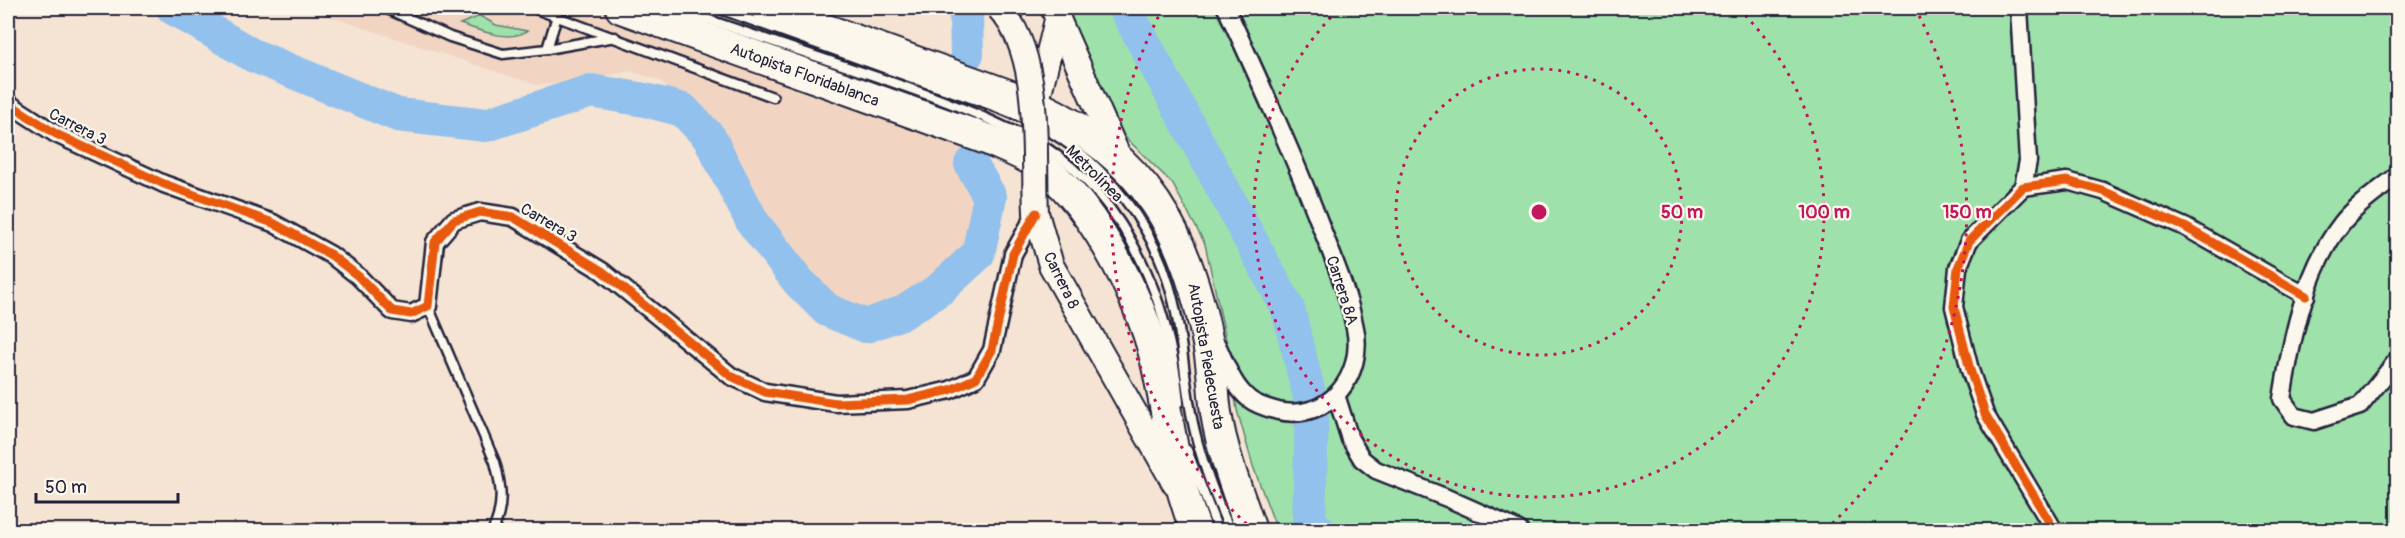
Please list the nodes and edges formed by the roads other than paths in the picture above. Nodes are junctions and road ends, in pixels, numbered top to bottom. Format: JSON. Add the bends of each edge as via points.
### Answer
{"nodes":[{"id":1,"x":385,"y":8,"type":"edge"},
{"id":2,"x":533,"y":8,"type":"edge"},
{"id":3,"x":621,"y":8,"type":"edge"},
{"id":4,"x":674,"y":8,"type":"edge"},
{"id":5,"x":717,"y":8,"type":"edge"},
{"id":6,"x":766,"y":8,"type":"edge"},
{"id":7,"x":999,"y":8,"type":"edge"},
{"id":8,"x":1226,"y":8,"type":"edge"},
{"id":9,"x":2019,"y":8,"type":"edge"},
{"id":10,"x":1054,"y":10,"type":"edge"},
{"id":11,"x":557,"y":16,"type":"junction"},
{"id":12,"x":616,"y":37,"type":"junction"},
{"id":13,"x":547,"y":49,"type":"junction"},
{"id":14,"x":940,"y":95,"type":"junction"},
{"id":15,"x":773,"y":97,"type":"dead end"},
{"id":16,"x":998,"y":99,"type":"junction"},
{"id":17,"x":8,"y":103,"type":"edge"},
{"id":18,"x":1036,"y":105,"type":"junction"},
{"id":19,"x":991,"y":130,"type":"junction"},
{"id":20,"x":1120,"y":160,"type":"junction"},
{"id":21,"x":2397,"y":175,"type":"edge"},
{"id":22,"x":2023,"y":187,"type":"junction"},
{"id":23,"x":1035,"y":213,"type":"junction"},
{"id":24,"x":2306,"y":296,"type":"junction"},
{"id":25,"x":428,"y":306,"type":"junction"},
{"id":26,"x":1202,"y":315,"type":"junction"},
{"id":27,"x":2397,"y":359,"type":"edge"},
{"id":28,"x":1336,"y":395,"type":"junction"},
{"id":29,"x":1180,"y":412,"type":"dead end"},
{"id":30,"x":1185,"y":443,"type":"dead end"},
{"id":31,"x":1183,"y":499,"type":"junction"},
{"id":32,"x":493,"y":531,"type":"edge"},
{"id":33,"x":1196,"y":531,"type":"edge"},
{"id":34,"x":1218,"y":531,"type":"edge"},
{"id":35,"x":1230,"y":531,"type":"edge"},
{"id":36,"x":1251,"y":531,"type":"edge"},
{"id":37,"x":1518,"y":531,"type":"edge"},
{"id":38,"x":2054,"y":531,"type":"edge"}],
"edges":[{"from":1,"to":13,"type":"lane","via":[[450,37],[503,54]]},
{"from":2,"to":11,"type":"lane"},
{"from":3,"to":14,"type":"highway","name":"Autopista Floridablanca"},
{"from":4,"to":14,"type":"lane"},
{"from":5,"to":14,"type":"lane"},
{"from":6,"to":14,"type":"highway","name":"Autopista Floridablanca"},
{"from":7,"to":23,"type":"main road","name":"Carrera 8","bridge":true,"via":[[1021,40],[1029,64]]},
{"from":8,"to":28,"type":"street","name":"Carrera 8A","via":[[1301,175],[1344,286],[1358,348],[1353,371]]},
{"from":9,"to":22,"type":"street","via":[[2028,161]]},
{"from":10,"to":18,"type":"main road"},
{"from":10,"to":20,"type":"main road"},
{"from":11,"to":12,"type":"lane"},
{"from":11,"to":13,"type":"lane"},
{"from":12,"to":13,"type":"lane"},
{"from":12,"to":15,"type":"lane"},
{"from":14,"to":16,"type":"highway","name":"Autopista Floridablanca"},
{"from":14,"to":19,"type":"highway","name":"Autopista Floridablanca"},
{"from":16,"to":18,"type":"highway","name":"Autopista Piedecuesta"},
{"from":16,"to":35,"type":"lane","name":"Metrolínea","via":[[1084,156],[1126,202],[1146,232],[1169,283],[1180,327],[1194,431]]},
{"from":17,"to":25,"type":"street","name":"Carrera 3","via":[[56,134],[164,184],[273,222],[331,255],[392,311],[411,314]]},
{"from":18,"to":20,"type":"highway","name":"Autopista Piedecuesta","via":[[1075,125]]},
{"from":19,"to":29,"type":"lane","name":"Metrolínea","via":[[1042,144],[1062,159],[1092,187],[1132,240],[1149,274],[1163,318]]},
{"from":19,"to":31,"type":"highway","via":[[1055,179],[1097,229],[1116,259],[1135,297],[1155,357]]},
{"from":20,"to":26,"type":"highway","name":"Autopista Piedecuesta","via":[[1146,188],[1173,229],[1192,273]]},
{"from":21,"to":24,"type":"street","via":[[2343,221],[2315,265]]},
{"from":22,"to":24,"type":"street","via":[[2067,181],[2103,191],[2185,227]]},
{"from":22,"to":38,"type":"street","via":[[1969,241],[1958,268],[1954,307],[1985,414]]},
{"from":23,"to":25,"type":"street","name":"Carrera 3","via":[[1013,254],[992,350],[976,378],[950,390],[908,400],[836,403],[765,392],[731,376],[602,271],[513,217],[480,212],[454,220],[435,242]]},
{"from":23,"to":31,"type":"main road","name":"Carrera 8","via":[[1051,265]]},
{"from":24,"to":27,"type":"street","via":[[2287,364],[2282,399],[2294,416],[2314,421],[2360,406]]},
{"from":25,"to":32,"type":"lane","via":[[495,462],[502,487],[501,513]]},
{"from":26,"to":28,"type":"street","name":"Carrera 8A","via":[[1234,383],[1249,399],[1263,407],[1290,413],[1320,407]]},
{"from":26,"to":36,"type":"highway","name":"Autopista Piedecuesta","via":[[1216,415]]},
{"from":28,"to":37,"type":"street","via":[[1350,439],[1362,459],[1376,470]]},
{"from":30,"to":34,"type":"lane"},
{"from":31,"to":33,"type":"highway"}]}
